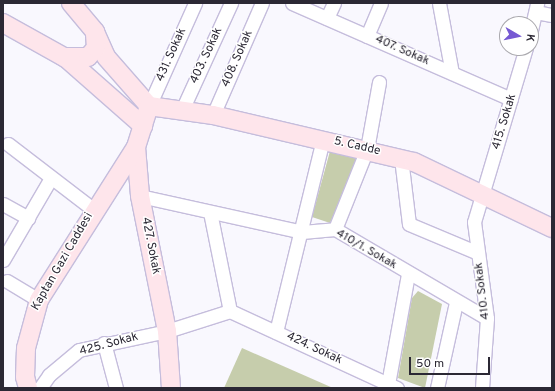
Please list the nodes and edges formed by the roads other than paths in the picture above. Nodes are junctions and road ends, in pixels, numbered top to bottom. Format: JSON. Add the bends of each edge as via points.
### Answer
{"nodes":[{"id":1,"x":71,"y":3,"type":"edge"},
{"id":2,"x":196,"y":3,"type":"edge"},
{"id":3,"x":232,"y":3,"type":"edge"},
{"id":4,"x":262,"y":3,"type":"edge"},
{"id":5,"x":292,"y":3,"type":"edge"},
{"id":6,"x":334,"y":3,"type":"edge"},
{"id":7,"x":381,"y":3,"type":"edge"},
{"id":8,"x":439,"y":3,"type":"edge"},
{"id":9,"x":537,"y":7,"type":"edge"},
{"id":10,"x":552,"y":15,"type":"edge"},
{"id":11,"x":327,"y":18,"type":"junction"},
{"id":12,"x":3,"y":23,"type":"edge"},
{"id":13,"x":95,"y":32,"type":"junction"},
{"id":14,"x":367,"y":36,"type":"junction"},
{"id":15,"x":524,"y":56,"type":"edge"},
{"id":16,"x":64,"y":57,"type":"junction"},
{"id":17,"x":452,"y":74,"type":"junction"},
{"id":18,"x":379,"y":82,"type":"dead end"},
{"id":19,"x":511,"y":100,"type":"junction"},
{"id":20,"x":149,"y":106,"type":"junction"},
{"id":21,"x":182,"y":110,"type":"junction"},
{"id":22,"x":213,"y":115,"type":"junction"},
{"id":23,"x":143,"y":126,"type":"junction"},
{"id":24,"x":323,"y":139,"type":"junction"},
{"id":25,"x":8,"y":144,"type":"dead end"},
{"id":26,"x":136,"y":147,"type":"junction"},
{"id":27,"x":367,"y":149,"type":"junction"},
{"id":28,"x":401,"y":158,"type":"junction"},
{"id":29,"x":52,"y":178,"type":"junction"},
{"id":30,"x":140,"y":196,"type":"junction"},
{"id":31,"x":482,"y":196,"type":"junction"},
{"id":32,"x":3,"y":204,"type":"edge"},
{"id":33,"x":94,"y":210,"type":"junction"},
{"id":34,"x":210,"y":212,"type":"junction"},
{"id":35,"x":28,"y":218,"type":"junction"},
{"id":36,"x":552,"y":228,"type":"edge"},
{"id":37,"x":335,"y":229,"type":"junction"},
{"id":38,"x":302,"y":232,"type":"junction"},
{"id":39,"x":478,"y":253,"type":"junction"},
{"id":40,"x":3,"y":260,"type":"edge"},
{"id":41,"x":408,"y":274,"type":"junction"},
{"id":42,"x":7,"y":281,"type":"dead end"},
{"id":43,"x":38,"y":300,"type":"junction"},
{"id":44,"x":456,"y":302,"type":"junction"},
{"id":45,"x":230,"y":311,"type":"junction"},
{"id":46,"x":487,"y":318,"type":"junction"},
{"id":47,"x":167,"y":330,"type":"junction"},
{"id":48,"x":276,"y":332,"type":"junction"},
{"id":49,"x":104,"y":343,"type":"junction"},
{"id":50,"x":392,"y":386,"type":"edge"},
{"id":51,"x":28,"y":388,"type":"edge"},
{"id":52,"x":40,"y":388,"type":"edge"},
{"id":53,"x":116,"y":388,"type":"edge"},
{"id":54,"x":171,"y":388,"type":"edge"},
{"id":55,"x":437,"y":388,"type":"edge"},
{"id":56,"x":482,"y":388,"type":"edge"}],
"edges":[{"from":1,"to":13,"type":"main road"},
{"from":2,"to":20,"type":"street","name":"431. Sokak"},
{"from":3,"to":21,"type":"street","name":"403. Sokak"},
{"from":4,"to":22,"type":"street","name":"408. Sokak"},
{"from":5,"to":11,"type":"street","name":"407. Sokak"},
{"from":6,"to":11,"type":"street"},
{"from":7,"to":14,"type":"street"},
{"from":8,"to":17,"type":"street"},
{"from":9,"to":10,"type":"street"},
{"from":11,"to":14,"type":"street","name":"407. Sokak"},
{"from":12,"to":16,"type":"main road"},
{"from":13,"to":16,"type":"main road","via":[[96,48],[88,57]]},
{"from":13,"to":20,"type":"main road","via":[[106,57]]},
{"from":14,"to":17,"type":"street","name":"407. Sokak"},
{"from":15,"to":19,"type":"street","name":"415. Sokak"},
{"from":16,"to":23,"type":"main road"},
{"from":17,"to":19,"type":"street","name":"407. Sokak"},
{"from":18,"to":27,"type":"street"},
{"from":19,"to":31,"type":"street","name":"415. Sokak"},
{"from":20,"to":21,"type":"main road","name":"5. Cadde"},
{"from":20,"to":23,"type":"main road","name":"427. Sokak"},
{"from":21,"to":22,"type":"main road","name":"5. Cadde"},
{"from":22,"to":24,"type":"main road","name":"5. Cadde"},
{"from":23,"to":26,"type":"main road","name":"427. Sokak"},
{"from":24,"to":27,"type":"main road","name":"5. Cadde"},
{"from":24,"to":38,"type":"street"},
{"from":25,"to":29,"type":"street"},
{"from":26,"to":30,"type":"main road","name":"427. Sokak"},
{"from":26,"to":33,"type":"main road","name":"Kaptan Gazi Caddesi"},
{"from":27,"to":28,"type":"main road","name":"5. Cadde"},
{"from":27,"to":37,"type":"street"},
{"from":28,"to":31,"type":"main road","name":"5. Cadde"},
{"from":28,"to":39,"type":"street","via":[[408,224]]},
{"from":29,"to":33,"type":"street"},
{"from":29,"to":35,"type":"street"},
{"from":30,"to":34,"type":"street","name":"410/1. Sokak"},
{"from":30,"to":47,"type":"main road","name":"427. Sokak"},
{"from":31,"to":36,"type":"main road","name":"5. Cadde"},
{"from":31,"to":39,"type":"street","name":"410. Sokak","via":[[474,222]]},
{"from":32,"to":35,"type":"street"},
{"from":33,"to":43,"type":"main road","name":"Kaptan Gazi Caddesi"},
{"from":34,"to":38,"type":"street","name":"410/1. Sokak"},
{"from":34,"to":45,"type":"street"},
{"from":35,"to":40,"type":"street"},
{"from":37,"to":38,"type":"street","name":"410/1. Sokak"},
{"from":37,"to":41,"type":"street","name":"410/1. Sokak"},
{"from":38,"to":48,"type":"street"},
{"from":39,"to":46,"type":"street","name":"410. Sokak"},
{"from":41,"to":44,"type":"street","name":"410/1. Sokak"},
{"from":41,"to":50,"type":"street"},
{"from":42,"to":43,"type":"street"},
{"from":43,"to":51,"type":"main road","name":"Kaptan Gazi Caddesi","via":[[26,348],[25,377]]},
{"from":44,"to":46,"type":"street","name":"410/1. Sokak"},
{"from":44,"to":55,"type":"street"},
{"from":45,"to":47,"type":"street"},
{"from":45,"to":48,"type":"street","name":"424. Sokak"},
{"from":46,"to":56,"type":"street","name":"410. Sokak"},
{"from":47,"to":49,"type":"street","name":"425. Sokak"},
{"from":47,"to":54,"type":"main road","name":"427. Sokak"},
{"from":48,"to":50,"type":"street","name":"424. Sokak"},
{"from":49,"to":52,"type":"street","name":"425. Sokak","via":[[79,350],[49,375]]},
{"from":49,"to":53,"type":"street"}]}
